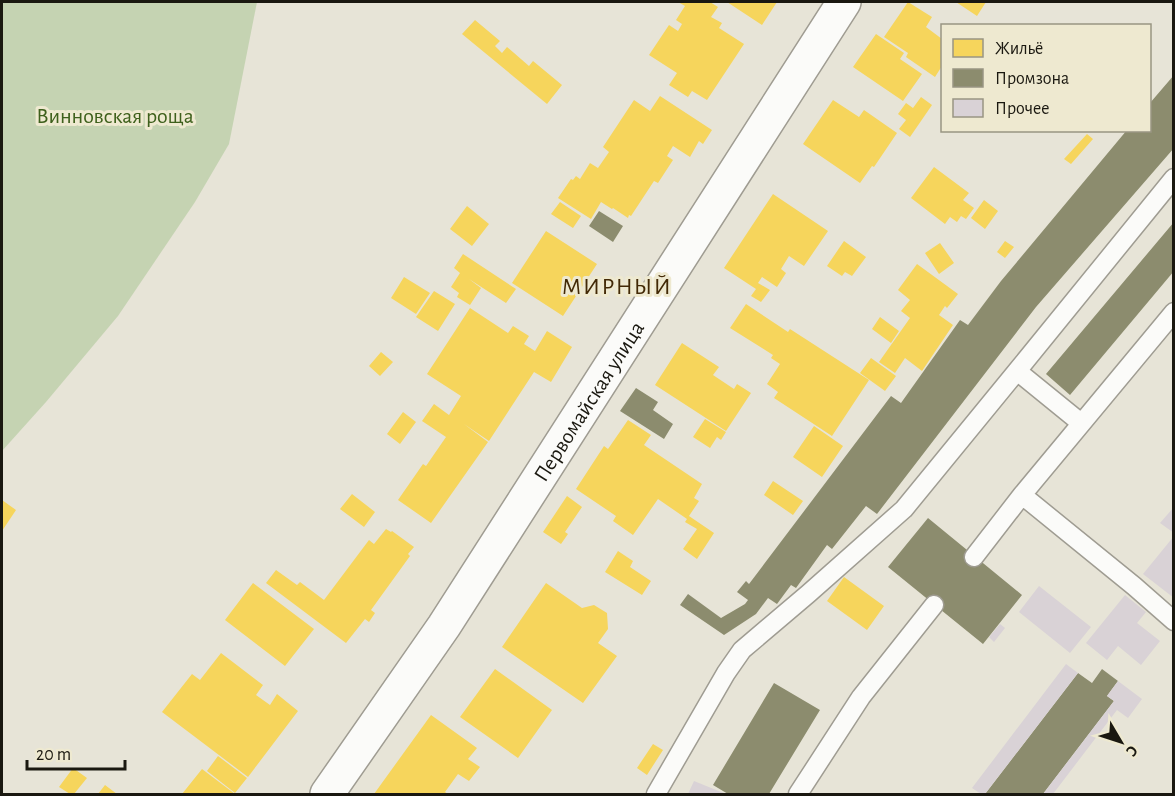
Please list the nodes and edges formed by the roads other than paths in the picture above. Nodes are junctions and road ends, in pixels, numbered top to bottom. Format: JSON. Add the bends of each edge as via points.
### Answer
{"nodes":[{"id":1,"x":844,"y":2,"type":"edge"},
{"id":2,"x":1173,"y":178,"type":"edge"},
{"id":3,"x":1173,"y":312,"type":"edge"},
{"id":4,"x":1017,"y":371,"type":"junction"},
{"id":5,"x":1081,"y":423,"type":"junction"},
{"id":6,"x":1022,"y":495,"type":"junction"},
{"id":7,"x":974,"y":556,"type":"dead end"},
{"id":8,"x":934,"y":605,"type":"dead end"},
{"id":9,"x":1173,"y":621,"type":"edge"},
{"id":10,"x":327,"y":795,"type":"edge"},
{"id":11,"x":656,"y":795,"type":"edge"},
{"id":12,"x":798,"y":795,"type":"edge"}],
"edges":[{"from":1,"to":10,"type":"street","name":"Первомайская улица","via":[[444,626]]},
{"from":2,"to":4,"type":"lane"},
{"from":3,"to":5,"type":"lane"},
{"from":4,"to":5,"type":"lane"},
{"from":4,"to":11,"type":"lane","via":[[904,509],[742,650]]},
{"from":5,"to":6,"type":"lane"},
{"from":6,"to":7,"type":"lane"},
{"from":6,"to":9,"type":"lane"},
{"from":8,"to":12,"type":"lane","via":[[861,697]]}]}
